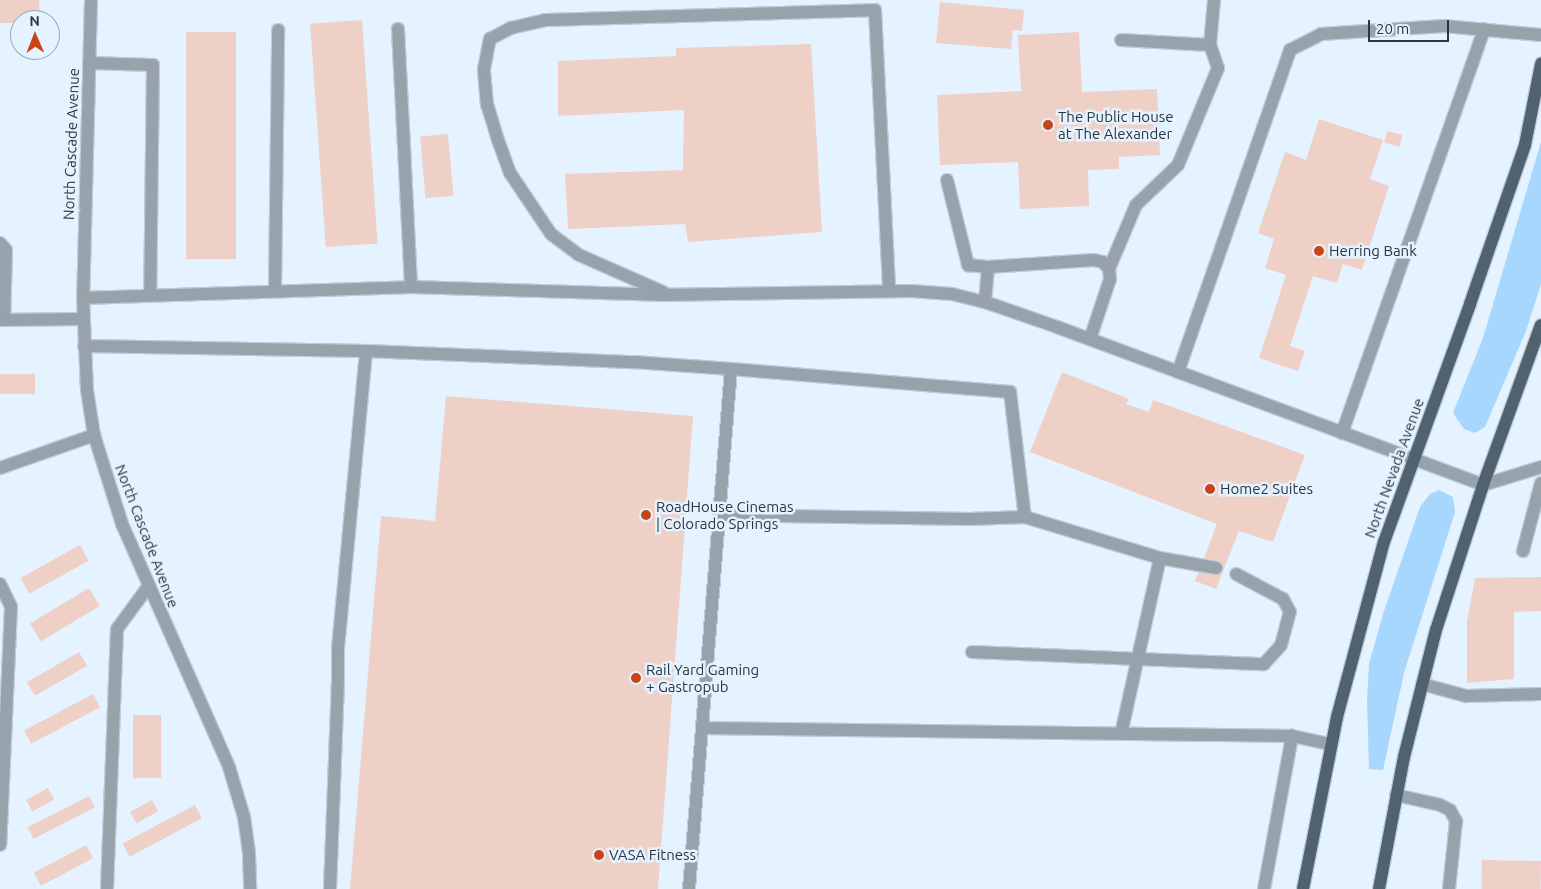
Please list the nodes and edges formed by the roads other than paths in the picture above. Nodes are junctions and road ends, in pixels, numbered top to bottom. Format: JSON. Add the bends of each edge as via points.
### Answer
{"nodes":[{"id":1,"x":91,"y":0,"type":"edge"},
{"id":2,"x":1214,"y":0,"type":"edge"},
{"id":3,"x":398,"y":29,"type":"dead end"},
{"id":4,"x":1484,"y":29,"type":"junction"},
{"id":5,"x":278,"y":30,"type":"dead end"},
{"id":6,"x":1541,"y":34,"type":"edge"},
{"id":7,"x":1122,"y":40,"type":"dead end"},
{"id":8,"x":1210,"y":44,"type":"junction"},
{"id":9,"x":89,"y":63,"type":"junction"},
{"id":10,"x":1541,"y":64,"type":"edge"},
{"id":11,"x":947,"y":180,"type":"dead end"},
{"id":12,"x":0,"y":243,"type":"edge"},
{"id":13,"x":988,"y":267,"type":"junction"},
{"id":14,"x":1110,"y":269,"type":"junction"},
{"id":15,"x":411,"y":287,"type":"junction"},
{"id":16,"x":889,"y":291,"type":"junction"},
{"id":17,"x":275,"y":292,"type":"junction"},
{"id":18,"x":150,"y":295,"type":"junction"},
{"id":19,"x":670,"y":295,"type":"junction"},
{"id":20,"x":83,"y":298,"type":"junction"},
{"id":21,"x":985,"y":302,"type":"junction"},
{"id":22,"x":83,"y":319,"type":"junction"},
{"id":23,"x":2,"y":320,"type":"edge"},
{"id":24,"x":1541,"y":325,"type":"edge"},
{"id":25,"x":1090,"y":340,"type":"junction"},
{"id":26,"x":84,"y":346,"type":"junction"},
{"id":27,"x":366,"y":351,"type":"junction"},
{"id":28,"x":731,"y":369,"type":"junction"},
{"id":29,"x":1178,"y":372,"type":"junction"},
{"id":30,"x":1342,"y":433,"type":"junction"},
{"id":31,"x":94,"y":435,"type":"junction"},
{"id":32,"x":1414,"y":460,"type":"junction"},
{"id":33,"x":1541,"y":467,"type":"edge"},
{"id":34,"x":0,"y":468,"type":"edge"},
{"id":35,"x":1541,"y":483,"type":"edge"},
{"id":36,"x":1483,"y":485,"type":"junction"},
{"id":37,"x":720,"y":515,"type":"junction"},
{"id":38,"x":1026,"y":517,"type":"junction"},
{"id":39,"x":1523,"y":551,"type":"dead end"},
{"id":40,"x":1160,"y":558,"type":"junction"},
{"id":41,"x":1216,"y":568,"type":"dead end"},
{"id":42,"x":1236,"y":574,"type":"dead end"},
{"id":43,"x":0,"y":584,"type":"edge"},
{"id":44,"x":148,"y":586,"type":"junction"},
{"id":45,"x":972,"y":652,"type":"dead end"},
{"id":46,"x":1137,"y":659,"type":"junction"},
{"id":47,"x":1422,"y":684,"type":"junction"},
{"id":48,"x":1541,"y":694,"type":"edge"},
{"id":49,"x":702,"y":728,"type":"junction"},
{"id":50,"x":1121,"y":734,"type":"junction"},
{"id":51,"x":1292,"y":736,"type":"junction"},
{"id":52,"x":1331,"y":744,"type":"junction"},
{"id":53,"x":1396,"y":795,"type":"junction"},
{"id":54,"x":0,"y":840,"type":"edge"},
{"id":55,"x":0,"y":844,"type":"edge"},
{"id":56,"x":107,"y":889,"type":"edge"},
{"id":57,"x":250,"y":889,"type":"edge"},
{"id":58,"x":330,"y":889,"type":"edge"},
{"id":59,"x":689,"y":889,"type":"edge"},
{"id":60,"x":1264,"y":889,"type":"edge"},
{"id":61,"x":1303,"y":889,"type":"edge"},
{"id":62,"x":1379,"y":889,"type":"edge"},
{"id":63,"x":1450,"y":889,"type":"edge"}],
"edges":[{"from":1,"to":9,"type":"street","name":"North Cascade Avenue"},
{"from":2,"to":8,"type":"street"},
{"from":3,"to":15,"type":"street"},
{"from":4,"to":6,"type":"street"},
{"from":4,"to":29,"type":"street","via":[[1444,26],[1322,34],[1290,50]]},
{"from":4,"to":30,"type":"street"},
{"from":5,"to":17,"type":"street"},
{"from":7,"to":8,"type":"street"},
{"from":8,"to":14,"type":"street","via":[[1218,68],[1178,165],[1136,205]]},
{"from":9,"to":18,"type":"street","via":[[153,65]]},
{"from":9,"to":20,"type":"street","name":"North Cascade Avenue"},
{"from":10,"to":32,"type":"main road","name":"North Nevada Avenue","via":[[1525,145]]},
{"from":11,"to":13,"type":"street","via":[[968,265]]},
{"from":12,"to":23,"type":"street","via":[[6,250]]},
{"from":13,"to":14,"type":"street","via":[[1094,260],[1103,262]]},
{"from":13,"to":21,"type":"street"},
{"from":14,"to":25,"type":"street","via":[[1110,279]]},
{"from":15,"to":17,"type":"street"},
{"from":15,"to":19,"type":"street"},
{"from":16,"to":19,"type":"street"},
{"from":16,"to":19,"type":"street","via":[[875,10],[569,18],[510,28],[490,38],[484,70],[487,105],[510,174],[551,234],[579,255]]},
{"from":16,"to":21,"type":"street","via":[[952,294]]},
{"from":17,"to":18,"type":"street"},
{"from":18,"to":20,"type":"street"},
{"from":20,"to":22,"type":"street","name":"North Cascade Avenue"},
{"from":21,"to":25,"type":"street"},
{"from":22,"to":23,"type":"street"},
{"from":22,"to":26,"type":"street","name":"North Cascade Avenue"},
{"from":24,"to":36,"type":"main road"},
{"from":25,"to":29,"type":"street"},
{"from":26,"to":27,"type":"street"},
{"from":26,"to":31,"type":"street","name":"North Cascade Avenue"},
{"from":27,"to":28,"type":"street"},
{"from":27,"to":58,"type":"street","via":[[338,648]]},
{"from":28,"to":37,"type":"street"},
{"from":28,"to":38,"type":"street","via":[[1010,392]]},
{"from":29,"to":30,"type":"street"},
{"from":30,"to":32,"type":"street"},
{"from":31,"to":34,"type":"street"},
{"from":31,"to":44,"type":"street","name":"North Cascade Avenue","via":[[122,524]]},
{"from":32,"to":36,"type":"street"},
{"from":32,"to":52,"type":"main road","name":"North Nevada Avenue","via":[[1384,542]]},
{"from":33,"to":36,"type":"street"},
{"from":35,"to":39,"type":"street"},
{"from":36,"to":47,"type":"main road"},
{"from":37,"to":38,"type":"street"},
{"from":37,"to":49,"type":"street"},
{"from":38,"to":40,"type":"street"},
{"from":40,"to":41,"type":"street"},
{"from":40,"to":46,"type":"street"},
{"from":42,"to":46,"type":"street","via":[[1283,599],[1290,612],[1281,645],[1264,664]]},
{"from":43,"to":54,"type":"street","via":[[11,607]]},
{"from":44,"to":56,"type":"street","via":[[117,629]]},
{"from":44,"to":57,"type":"street","name":"North Cascade Avenue","via":[[229,767],[244,817]]},
{"from":45,"to":46,"type":"street"},
{"from":46,"to":50,"type":"street"},
{"from":47,"to":48,"type":"street","via":[[1466,696]]},
{"from":47,"to":53,"type":"main road"},
{"from":49,"to":50,"type":"street"},
{"from":49,"to":59,"type":"street"},
{"from":50,"to":51,"type":"street"},
{"from":51,"to":52,"type":"street"},
{"from":51,"to":60,"type":"street"},
{"from":52,"to":61,"type":"main road","name":"North Nevada Avenue"},
{"from":53,"to":62,"type":"main road"},
{"from":53,"to":63,"type":"street","via":[[1450,810],[1456,821]]},
{"from":54,"to":55,"type":"street"}]}
